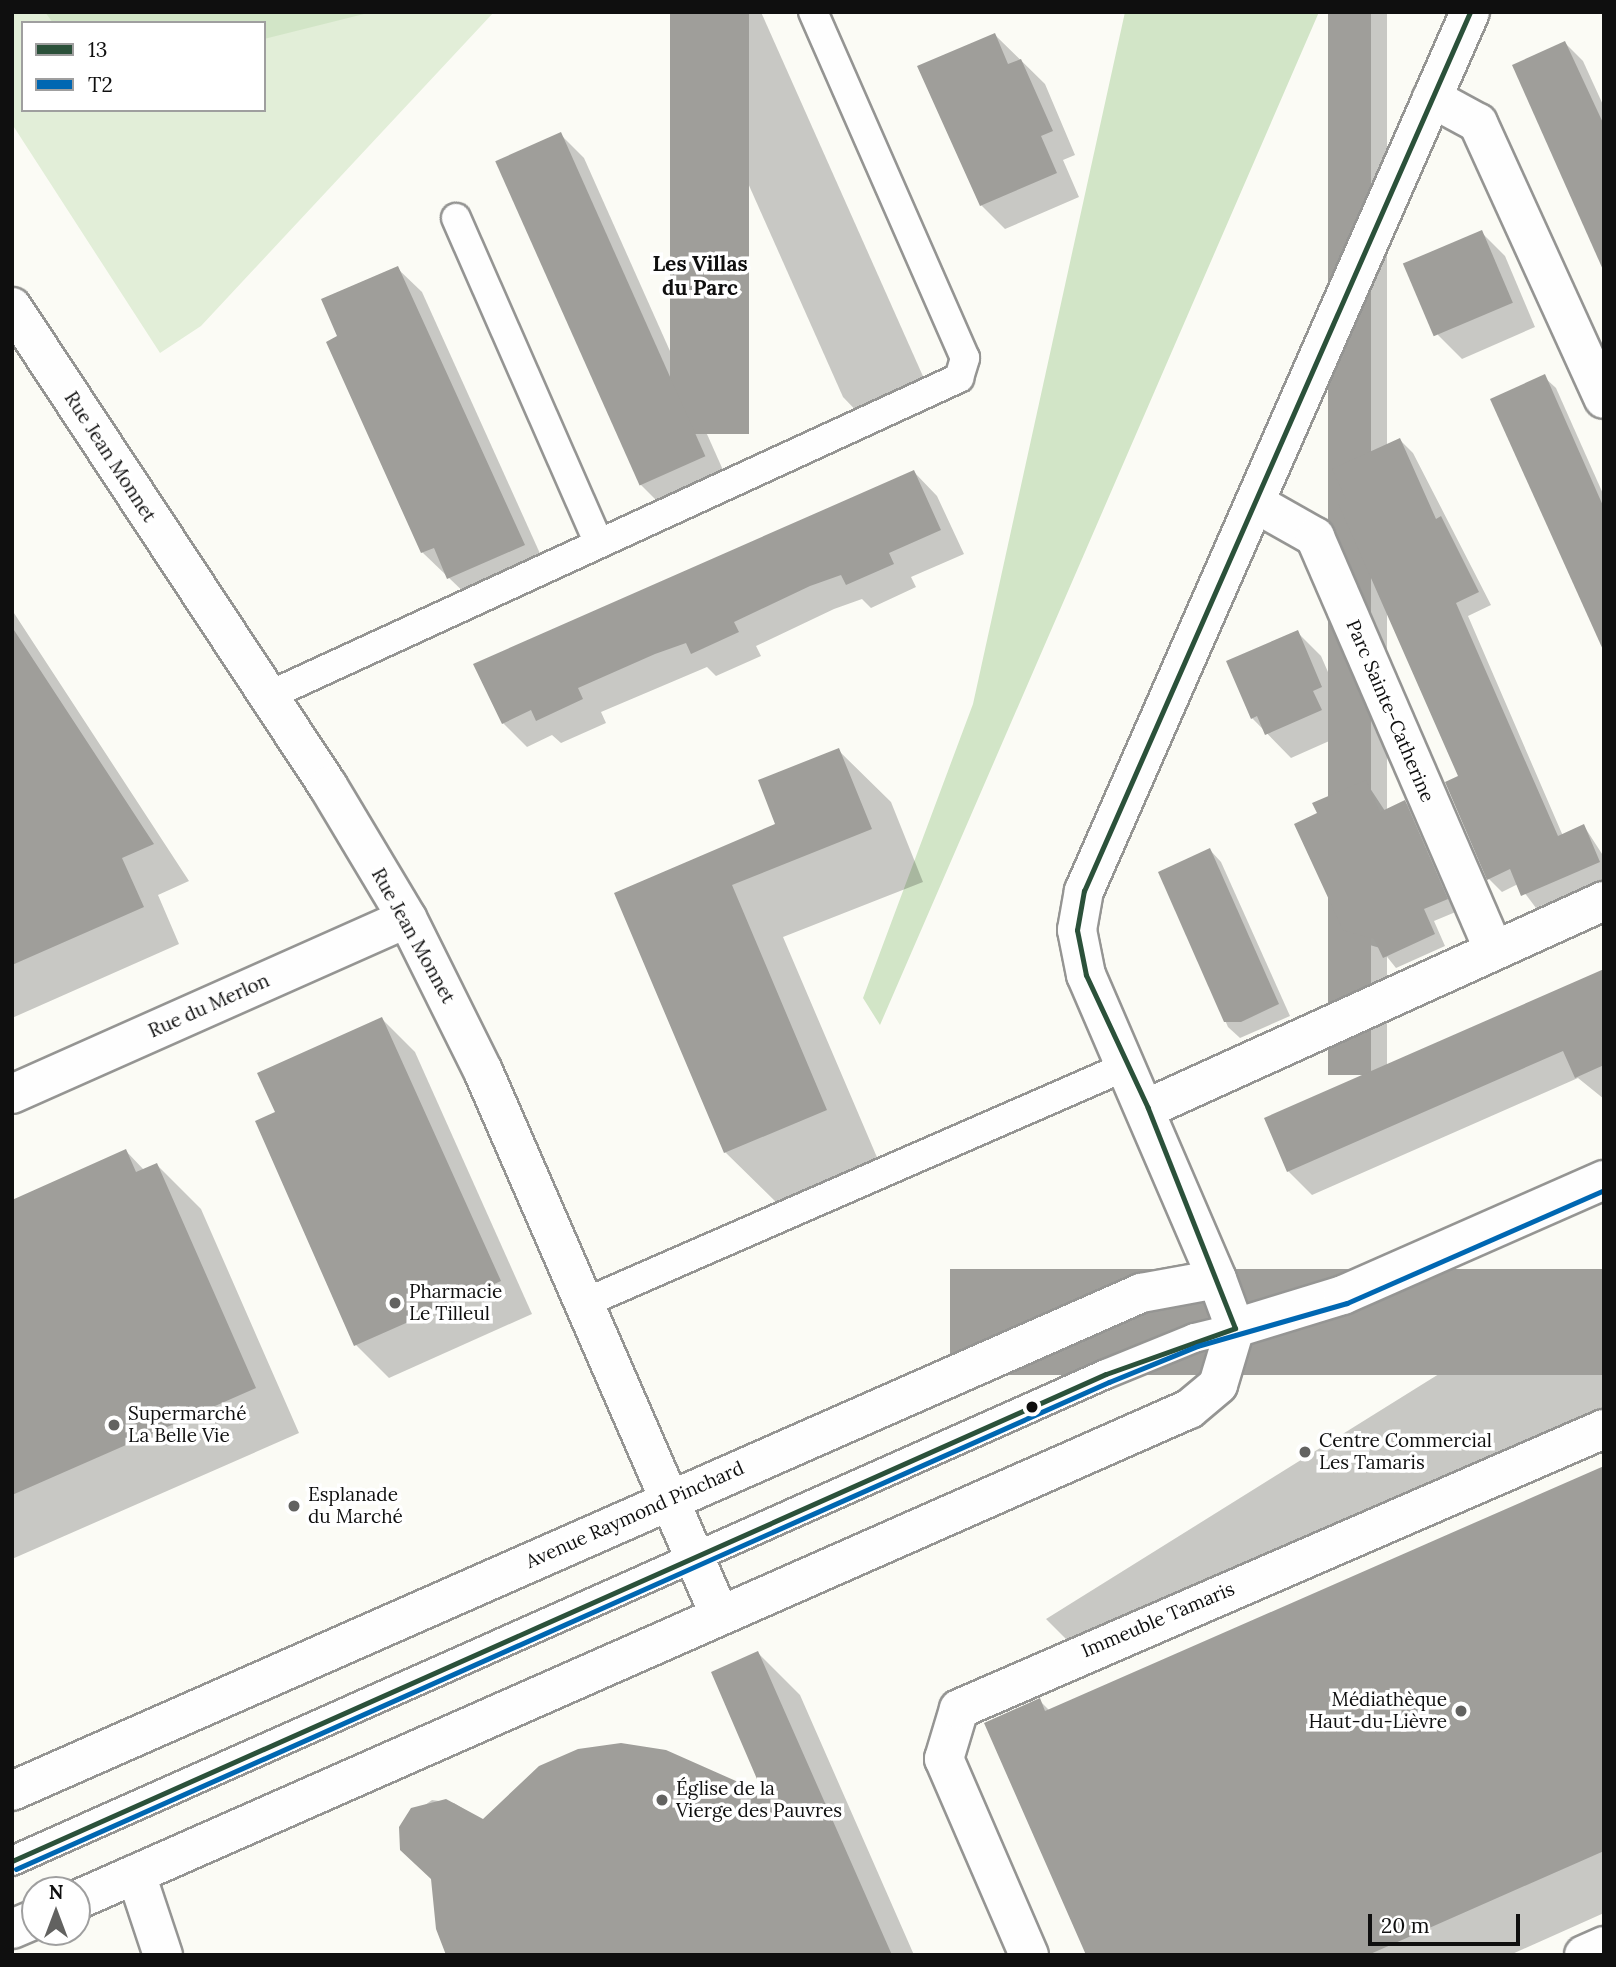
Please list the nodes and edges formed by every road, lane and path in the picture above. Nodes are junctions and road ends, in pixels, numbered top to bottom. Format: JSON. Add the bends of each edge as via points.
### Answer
{"nodes":[{"id":1,"x":813,"y":12,"type":"edge"},
{"id":2,"x":1470,"y":12,"type":"edge"},
{"id":3,"x":1432,"y":99,"type":"junction"},
{"id":4,"x":456,"y":218,"type":"dead end"},
{"id":5,"x":14,"y":313,"type":"edge"},
{"id":6,"x":1604,"y":399,"type":"edge"},
{"id":7,"x":1255,"y":503,"type":"junction"},
{"id":8,"x":598,"y":542,"type":"junction"},
{"id":9,"x":268,"y":696,"type":"junction"},
{"id":10,"x":1604,"y":901,"type":"edge"},
{"id":11,"x":407,"y":918,"type":"junction"},
{"id":12,"x":1493,"y":949,"type":"junction"},
{"id":13,"x":1129,"y":1065,"type":"junction"},
{"id":14,"x":12,"y":1094,"type":"edge"},
{"id":15,"x":1148,"y":1108,"type":"junction"},
{"id":16,"x":1604,"y":1180,"type":"edge"},
{"id":17,"x":1217,"y":1279,"type":"junction"},
{"id":18,"x":582,"y":1304,"type":"junction"},
{"id":19,"x":1235,"y":1328,"type":"junction"},
{"id":20,"x":1604,"y":1429,"type":"edge"},
{"id":21,"x":669,"y":1499,"type":"junction"},
{"id":22,"x":695,"y":1559,"type":"junction"},
{"id":23,"x":720,"y":1616,"type":"junction"},
{"id":24,"x":12,"y":1791,"type":"edge"},
{"id":25,"x":12,"y":1861,"type":"edge"},
{"id":26,"x":136,"y":1874,"type":"junction"},
{"id":27,"x":91,"y":1894,"type":"edge"},
{"id":28,"x":1604,"y":1946,"type":"edge"},
{"id":29,"x":163,"y":1955,"type":"edge"},
{"id":30,"x":1029,"y":1955,"type":"edge"},
{"id":31,"x":1584,"y":1955,"type":"edge"}],
"edges":[{"from":1,"to":8,"type":"lane","via":[[965,358],[959,378]]},
{"from":2,"to":3,"type":"street"},
{"from":3,"to":6,"type":"street","via":[[1478,123]]},
{"from":3,"to":7,"type":"street"},
{"from":4,"to":8,"type":"lane"},
{"from":5,"to":9,"type":"street","name":"Rue Jean Monnet"},
{"from":7,"to":12,"type":"street","name":"Parc Sainte-Catherine","via":[[1315,537]]},
{"from":7,"to":13,"type":"street","via":[[1084,891],[1077,930],[1086,975]]},
{"from":8,"to":9,"type":"lane"},
{"from":9,"to":11,"type":"street","name":"Rue Jean Monnet"},
{"from":10,"to":12,"type":"street"},
{"from":11,"to":14,"type":"street","name":"Rue du Merlon"},
{"from":11,"to":18,"type":"street","name":"Rue Jean Monnet","via":[[479,1061]]},
{"from":12,"to":15,"type":"street"},
{"from":13,"to":15,"type":"street"},
{"from":13,"to":18,"type":"lane"},
{"from":15,"to":17,"type":"street"},
{"from":16,"to":19,"type":"street","via":[[1343,1295]]},
{"from":17,"to":19,"type":"street"},
{"from":17,"to":21,"type":"street","name":"Avenue Raymond Pinchard","via":[[1141,1293]]},
{"from":18,"to":21,"type":"street","name":"Rue Jean Monnet"},
{"from":19,"to":22,"type":"lane","via":[[1194,1338],[1106,1374]]},
{"from":19,"to":23,"type":"street","via":[[1218,1385],[1189,1409]]},
{"from":20,"to":30,"type":"street","name":"Immeuble Tamaris","via":[[959,1709],[944,1759]]},
{"from":21,"to":22,"type":"street","name":"Rue Jean Monnet"},
{"from":21,"to":24,"type":"street","name":"Avenue Raymond Pinchard"},
{"from":22,"to":23,"type":"street","name":"Rue Jean Monnet"},
{"from":22,"to":25,"type":"lane"},
{"from":23,"to":26,"type":"street"},
{"from":26,"to":27,"type":"street"},
{"from":26,"to":29,"type":"street"},
{"from":28,"to":31,"type":"street"}]}
